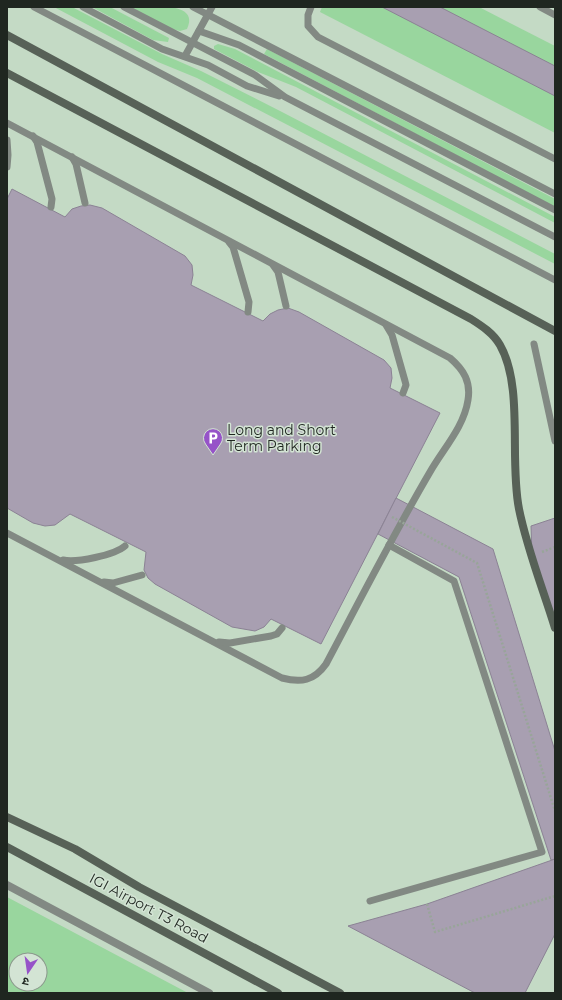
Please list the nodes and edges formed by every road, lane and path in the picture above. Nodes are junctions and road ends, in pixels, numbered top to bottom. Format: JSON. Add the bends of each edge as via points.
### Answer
{"nodes":[{"id":1,"x":34,"y":7,"type":"edge"},
{"id":2,"x":83,"y":7,"type":"edge"},
{"id":3,"x":124,"y":7,"type":"edge"},
{"id":4,"x":193,"y":7,"type":"edge"},
{"id":5,"x":212,"y":7,"type":"edge"},
{"id":6,"x":311,"y":7,"type":"edge"},
{"id":7,"x":540,"y":7,"type":"edge"},
{"id":8,"x":208,"y":15,"type":"junction"},
{"id":9,"x":555,"y":15,"type":"edge"},
{"id":10,"x":198,"y":31,"type":"junction"},
{"id":11,"x":7,"y":35,"type":"edge"},
{"id":12,"x":192,"y":43,"type":"junction"},
{"id":13,"x":185,"y":56,"type":"junction"},
{"id":14,"x":7,"y":73,"type":"edge"},
{"id":15,"x":285,"y":97,"type":"junction"},
{"id":16,"x":7,"y":123,"type":"edge"},
{"id":17,"x":32,"y":136,"type":"junction"},
{"id":18,"x":7,"y":140,"type":"edge"},
{"id":19,"x":71,"y":157,"type":"junction"},
{"id":20,"x":555,"y":159,"type":"edge"},
{"id":21,"x":7,"y":167,"type":"edge"},
{"id":22,"x":555,"y":194,"type":"edge"},
{"id":23,"x":85,"y":203,"type":"dead end"},
{"id":24,"x":51,"y":207,"type":"dead end"},
{"id":25,"x":555,"y":210,"type":"edge"},
{"id":26,"x":555,"y":238,"type":"edge"},
{"id":27,"x":228,"y":240,"type":"junction"},
{"id":28,"x":272,"y":264,"type":"junction"},
{"id":29,"x":555,"y":280,"type":"edge"},
{"id":30,"x":286,"y":306,"type":"dead end"},
{"id":31,"x":248,"y":312,"type":"dead end"},
{"id":32,"x":383,"y":322,"type":"junction"},
{"id":33,"x":555,"y":332,"type":"edge"},
{"id":34,"x":534,"y":344,"type":"dead end"},
{"id":35,"x":403,"y":393,"type":"dead end"},
{"id":36,"x":555,"y":441,"type":"edge"},
{"id":37,"x":392,"y":518,"type":"dead end"},
{"id":38,"x":7,"y":533,"type":"edge"},
{"id":39,"x":126,"y":546,"type":"dead end"},
{"id":40,"x":389,"y":546,"type":"junction"},
{"id":41,"x":56,"y":558,"type":"junction"},
{"id":42,"x":142,"y":575,"type":"dead end"},
{"id":43,"x":97,"y":580,"type":"junction"},
{"id":44,"x":282,"y":628,"type":"dead end"},
{"id":45,"x":555,"y":628,"type":"edge"},
{"id":46,"x":212,"y":640,"type":"junction"},
{"id":47,"x":555,"y":810,"type":"edge"},
{"id":48,"x":7,"y":817,"type":"edge"},
{"id":49,"x":7,"y":847,"type":"edge"},
{"id":50,"x":7,"y":885,"type":"edge"},
{"id":51,"x":555,"y":896,"type":"edge"},
{"id":52,"x":370,"y":901,"type":"dead end"},
{"id":53,"x":427,"y":904,"type":"dead end"},
{"id":54,"x":209,"y":993,"type":"edge"},
{"id":55,"x":278,"y":993,"type":"edge"},
{"id":56,"x":340,"y":993,"type":"edge"}],
"edges":[{"from":1,"to":29,"type":"lane"},
{"from":2,"to":13,"type":"lane","via":[[162,49]]},
{"from":3,"to":12,"type":"lane"},
{"from":4,"to":8,"type":"lane"},
{"from":5,"to":8,"type":"lane"},
{"from":6,"to":20,"type":"lane","via":[[308,26],[318,37]]},
{"from":7,"to":9,"type":"lane"},
{"from":8,"to":10,"type":"lane"},
{"from":8,"to":22,"type":"lane"},
{"from":10,"to":12,"type":"lane"},
{"from":10,"to":25,"type":"lane","via":[[239,45]]},
{"from":11,"to":33,"type":"main road"},
{"from":12,"to":13,"type":"lane"},
{"from":12,"to":15,"type":"lane","via":[[255,75]]},
{"from":13,"to":15,"type":"lane","via":[[247,86]]},
{"from":14,"to":45,"type":"main road","via":[[488,330],[500,344],[511,377],[515,479],[519,509]]},
{"from":15,"to":26,"type":"lane"},
{"from":16,"to":17,"type":"lane"},
{"from":17,"to":19,"type":"lane"},
{"from":17,"to":24,"type":"lane","via":[[37,142],[52,199]]},
{"from":18,"to":21,"type":"lane"},
{"from":19,"to":23,"type":"lane","via":[[76,164]]},
{"from":19,"to":27,"type":"lane"},
{"from":27,"to":28,"type":"lane"},
{"from":27,"to":31,"type":"lane","via":[[233,247],[249,302]]},
{"from":28,"to":30,"type":"lane","via":[[278,272]]},
{"from":28,"to":32,"type":"lane"},
{"from":32,"to":35,"type":"lane","via":[[392,335],[405,381]]},
{"from":32,"to":40,"type":"lane","via":[[450,358],[465,373],[469,390],[466,408],[451,439],[430,471]]},
{"from":34,"to":36,"type":"lane"},
{"from":37,"to":47,"type":"path","bridge":true,"via":[[477,563]]},
{"from":38,"to":41,"type":"lane"},
{"from":39,"to":41,"type":"lane","via":[[117,552],[74,561]]},
{"from":40,"to":46,"type":"lane","via":[[326,664],[313,678],[293,681],[282,678]]},
{"from":40,"to":52,"type":"lane","via":[[454,581],[542,852]]},
{"from":41,"to":43,"type":"lane"},
{"from":42,"to":43,"type":"lane","via":[[113,583]]},
{"from":43,"to":46,"type":"lane"},
{"from":44,"to":46,"type":"lane","via":[[271,636],[230,643]]},
{"from":48,"to":56,"type":"main road","via":[[75,849],[153,894]]},
{"from":49,"to":55,"type":"main road","name":"IGI Airport T3 Road"},
{"from":50,"to":54,"type":"street"},
{"from":51,"to":53,"type":"path","via":[[435,932]]}]}
